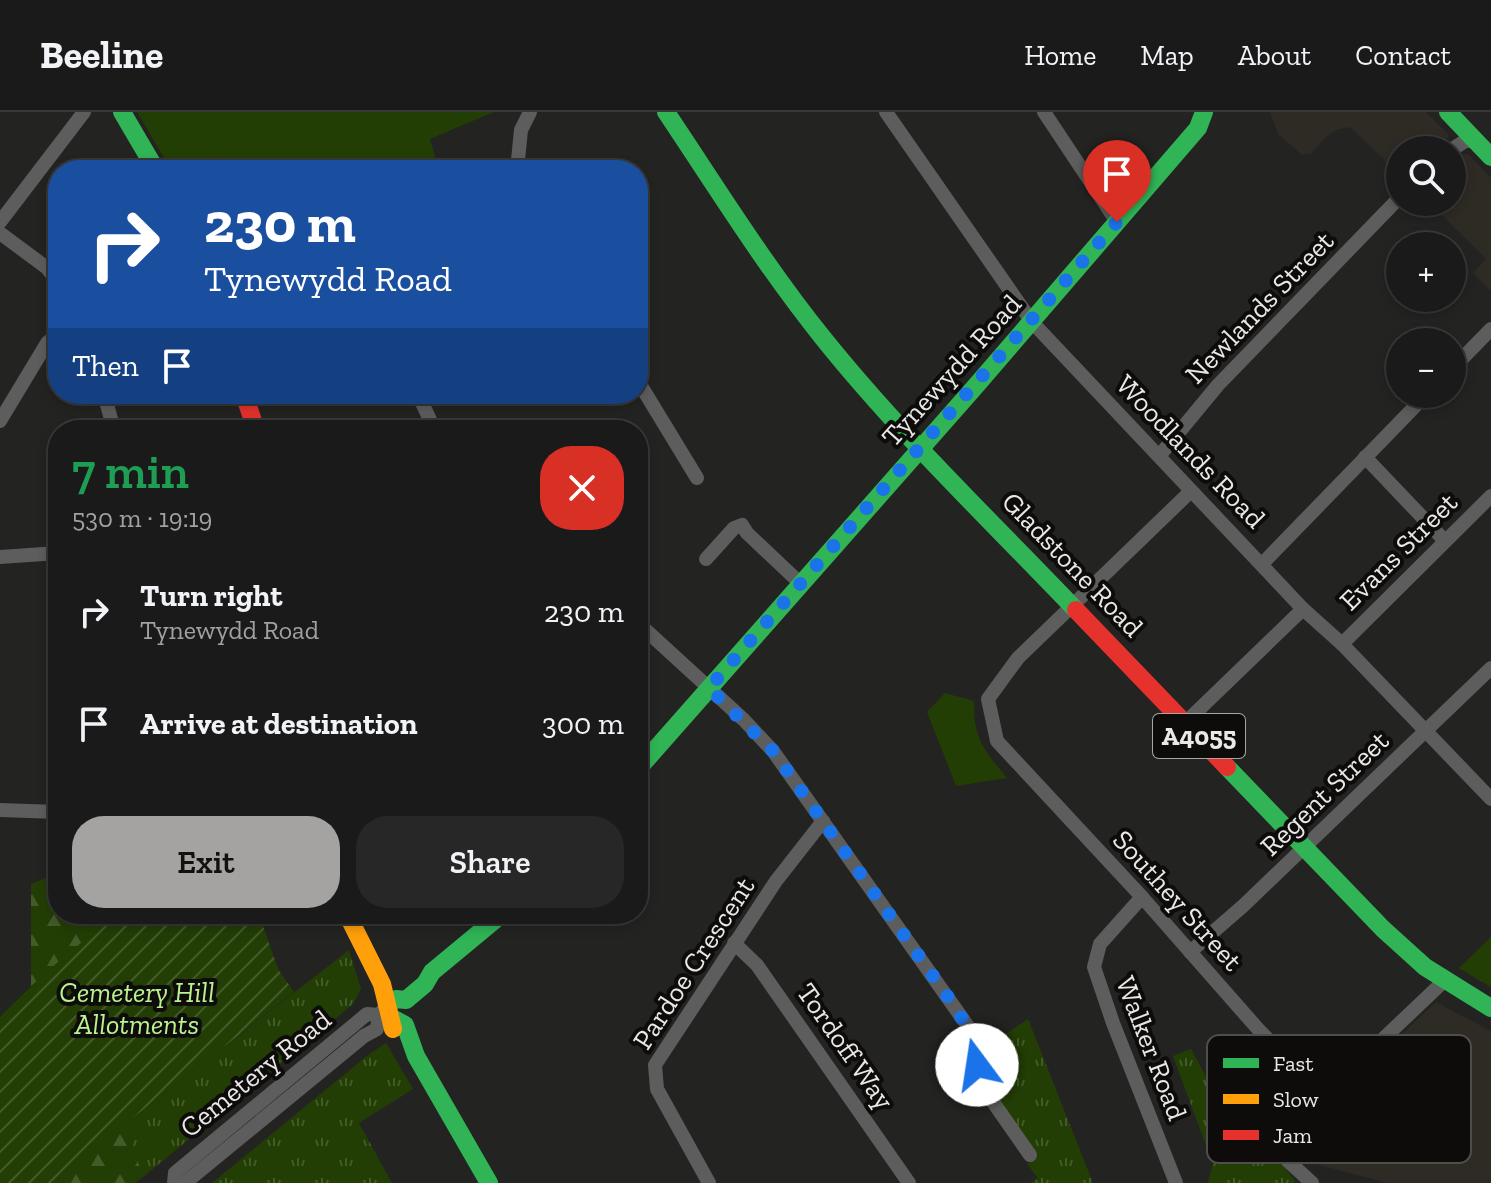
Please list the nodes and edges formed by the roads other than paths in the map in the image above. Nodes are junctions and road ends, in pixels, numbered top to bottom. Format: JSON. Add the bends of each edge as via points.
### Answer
{"nodes":[{"id":1,"x":84,"y":112,"type":"edge"},
{"id":2,"x":122,"y":112,"type":"edge"},
{"id":3,"x":530,"y":112,"type":"edge"},
{"id":4,"x":666,"y":112,"type":"edge"},
{"id":5,"x":886,"y":112,"type":"edge"},
{"id":6,"x":1044,"y":112,"type":"edge"},
{"id":7,"x":1204,"y":112,"type":"edge"},
{"id":8,"x":1448,"y":112,"type":"edge"},
{"id":9,"x":1466,"y":141,"type":"edge"},
{"id":10,"x":1476,"y":141,"type":"junction"},
{"id":11,"x":1491,"y":157,"type":"edge"},
{"id":12,"x":150,"y":160,"type":"edge"},
{"id":13,"x":518,"y":160,"type":"edge"},
{"id":14,"x":1386,"y":211,"type":"edge"},
{"id":15,"x":0,"y":222,"type":"edge"},
{"id":16,"x":1117,"y":222,"type":"junction"},
{"id":17,"x":0,"y":233,"type":"edge"},
{"id":18,"x":48,"y":269,"type":"edge"},
{"id":19,"x":1032,"y":322,"type":"junction"},
{"id":20,"x":1491,"y":329,"type":"edge"},
{"id":21,"x":48,"y":342,"type":"edge"},
{"id":22,"x":1466,"y":355,"type":"edge"},
{"id":23,"x":648,"y":397,"type":"edge"},
{"id":24,"x":1413,"y":408,"type":"edge"},
{"id":25,"x":0,"y":421,"type":"edge"},
{"id":26,"x":920,"y":447,"type":"junction"},
{"id":27,"x":1160,"y":455,"type":"junction"},
{"id":28,"x":1365,"y":457,"type":"junction"},
{"id":29,"x":697,"y":478,"type":"dead end"},
{"id":30,"x":1191,"y":491,"type":"junction"},
{"id":31,"x":1491,"y":496,"type":"edge"},
{"id":32,"x":1445,"y":541,"type":"junction"},
{"id":33,"x":48,"y":554,"type":"edge"},
{"id":34,"x":0,"y":557,"type":"edge"},
{"id":35,"x":706,"y":559,"type":"dead end"},
{"id":36,"x":1263,"y":563,"type":"junction"},
{"id":37,"x":801,"y":584,"type":"junction"},
{"id":38,"x":1073,"y":604,"type":"junction"},
{"id":39,"x":1303,"y":609,"type":"junction"},
{"id":40,"x":648,"y":632,"type":"edge"},
{"id":41,"x":1342,"y":644,"type":"junction"},
{"id":42,"x":1491,"y":668,"type":"edge"},
{"id":43,"x":709,"y":688,"type":"junction"},
{"id":44,"x":1186,"y":722,"type":"junction"},
{"id":45,"x":1425,"y":732,"type":"junction"},
{"id":46,"x":648,"y":758,"type":"edge"},
{"id":47,"x":1491,"y":799,"type":"edge"},
{"id":48,"x":0,"y":810,"type":"edge"},
{"id":49,"x":48,"y":812,"type":"edge"},
{"id":50,"x":823,"y":821,"type":"junction"},
{"id":51,"x":1304,"y":847,"type":"junction"},
{"id":52,"x":1142,"y":897,"type":"junction"},
{"id":53,"x":352,"y":924,"type":"edge"},
{"id":54,"x":490,"y":924,"type":"edge"},
{"id":55,"x":734,"y":943,"type":"junction"},
{"id":56,"x":1190,"y":952,"type":"junction"},
{"id":57,"x":1444,"y":981,"type":"junction"},
{"id":58,"x":1491,"y":1008,"type":"edge"},
{"id":59,"x":388,"y":1009,"type":"junction"},
{"id":60,"x":1264,"y":1035,"type":"edge"},
{"id":61,"x":1387,"y":1035,"type":"edge"},
{"id":62,"x":1030,"y":1155,"type":"dead end"},
{"id":63,"x":1290,"y":1163,"type":"edge"},
{"id":64,"x":174,"y":1183,"type":"edge"},
{"id":65,"x":185,"y":1183,"type":"edge"},
{"id":66,"x":489,"y":1183,"type":"edge"},
{"id":67,"x":709,"y":1183,"type":"edge"},
{"id":68,"x":909,"y":1183,"type":"edge"},
{"id":69,"x":1176,"y":1183,"type":"edge"},
{"id":70,"x":1312,"y":1183,"type":"edge"}],
"edges":[{"from":1,"to":15,"type":"street"},
{"from":2,"to":12,"type":"street"},
{"from":3,"to":13,"type":"street","via":[[521,130]]},
{"from":4,"to":26,"type":"street","name":"Gladstone Road","number":"A4055","via":[[823,338]]},
{"from":5,"to":19,"type":"street","name":"Woodlands Road"},
{"from":6,"to":16,"type":"street"},
{"from":7,"to":16,"type":"street","name":"Tynewydd Road","via":[[1198,128]]},
{"from":8,"to":10,"type":"street"},
{"from":9,"to":10,"type":"street"},
{"from":10,"to":11,"type":"street"},
{"from":14,"to":27,"type":"street","name":"Newlands Street","via":[[1218,385]]},
{"from":16,"to":19,"type":"street","name":"Tynewydd Road"},
{"from":17,"to":18,"type":"street"},
{"from":19,"to":26,"type":"street","name":"Tynewydd Road"},
{"from":19,"to":27,"type":"street","name":"Woodlands Road"},
{"from":20,"to":22,"type":"street"},
{"from":21,"to":25,"type":"street"},
{"from":23,"to":29,"type":"street"},
{"from":24,"to":28,"type":"street"},
{"from":26,"to":37,"type":"street","name":"Tynewydd Road"},
{"from":26,"to":38,"type":"street","name":"Gladstone Road","number":"A4055"},
{"from":27,"to":30,"type":"street","name":"Woodlands Road"},
{"from":28,"to":32,"type":"street"},
{"from":28,"to":36,"type":"street"},
{"from":30,"to":36,"type":"street","name":"Woodlands Road"},
{"from":30,"to":38,"type":"street"},
{"from":31,"to":32,"type":"street","name":"Evans Street"},
{"from":32,"to":41,"type":"street","name":"Evans Street"},
{"from":33,"to":34,"type":"street"},
{"from":35,"to":37,"type":"street","via":[[742,525]]},
{"from":36,"to":39,"type":"street","name":"Woodlands Road"},
{"from":37,"to":43,"type":"street","name":"Tynewydd Road"},
{"from":38,"to":44,"type":"street","name":"Gladstone Road","number":"A4055"},
{"from":38,"to":52,"type":"street","name":"Southey Street","via":[[1018,658],[988,699],[997,741]]},
{"from":39,"to":41,"type":"street","name":"Woodlands Road"},
{"from":39,"to":44,"type":"street"},
{"from":40,"to":43,"type":"street"},
{"from":41,"to":45,"type":"street","name":"Woodlands Road"},
{"from":42,"to":45,"type":"street","name":"Regent Street"},
{"from":43,"to":46,"type":"street","name":"Tynewydd Road"},
{"from":43,"to":50,"type":"street","via":[[773,751]]},
{"from":44,"to":51,"type":"street","name":"Gladstone Road","number":"A4055"},
{"from":45,"to":47,"type":"street","name":"Woodlands Road"},
{"from":45,"to":51,"type":"street","name":"Regent Street"},
{"from":48,"to":49,"type":"street"},
{"from":50,"to":55,"type":"street","name":"Pardoe Crescent"},
{"from":50,"to":62,"type":"street","via":[[967,1025],[979,1082]]},
{"from":51,"to":56,"type":"street","name":"Regent Street"},
{"from":51,"to":57,"type":"street","name":"Gladstone Road","number":"A4055","via":[[1383,929]]},
{"from":52,"to":56,"type":"street","name":"Southey Street"},
{"from":52,"to":69,"type":"street","name":"Walker Road","via":[[1100,944],[1094,967]]},
{"from":53,"to":59,"type":"street"},
{"from":54,"to":59,"type":"street","via":[[406,1000]]},
{"from":55,"to":67,"type":"street","name":"Pardoe Crescent","via":[[655,1065],[657,1089]]},
{"from":55,"to":68,"type":"street","name":"Tordoff Way","via":[[757,965]]},
{"from":56,"to":60,"type":"street","name":"Southey Street"},
{"from":57,"to":58,"type":"street","name":"Gladstone Road","number":"A4055"},
{"from":57,"to":61,"type":"street","name":"Southey Street"},
{"from":59,"to":64,"type":"street","name":"Cemetery Road","via":[[367,1014],[321,1051],[175,1173]]},
{"from":59,"to":65,"type":"street","name":"Cemetery Road","via":[[377,1029]]},
{"from":59,"to":66,"type":"street","via":[[396,1038],[416,1056]]},
{"from":63,"to":70,"type":"street"}]}
